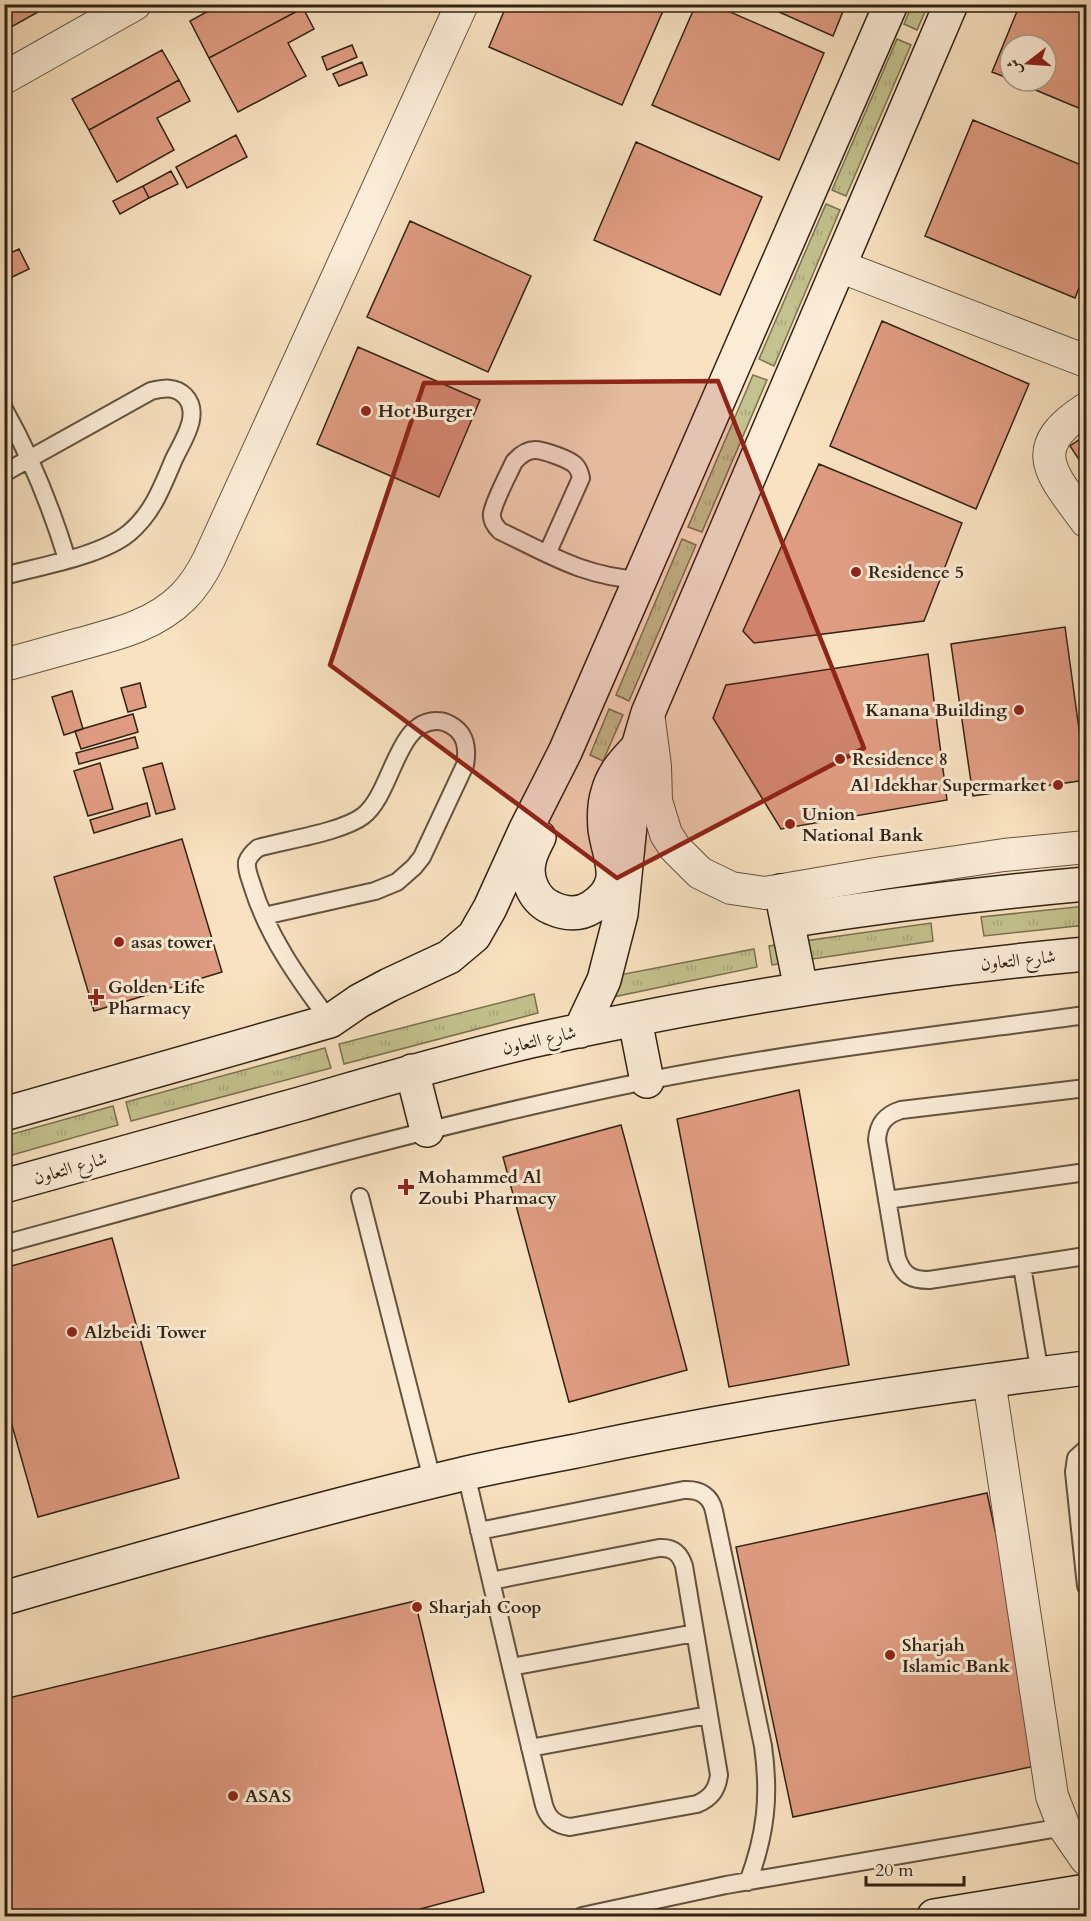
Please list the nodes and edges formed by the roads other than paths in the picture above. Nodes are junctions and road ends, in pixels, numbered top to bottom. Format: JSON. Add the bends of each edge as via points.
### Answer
{"nodes":[{"id":1,"x":135,"y":4,"type":"edge"},
{"id":2,"x":462,"y":4,"type":"edge"},
{"id":3,"x":891,"y":4,"type":"edge"},
{"id":4,"x":951,"y":4,"type":"edge"},
{"id":5,"x":4,"y":78,"type":"edge"},
{"id":6,"x":839,"y":266,"type":"junction"},
{"id":7,"x":1086,"y":361,"type":"edge"},
{"id":8,"x":4,"y":409,"type":"edge"},
{"id":9,"x":1086,"y":409,"type":"edge"},
{"id":10,"x":30,"y":459,"type":"junction"},
{"id":11,"x":4,"y":473,"type":"edge"},
{"id":12,"x":1086,"y":520,"type":"edge"},
{"id":13,"x":547,"y":554,"type":"junction"},
{"id":14,"x":67,"y":559,"type":"junction"},
{"id":15,"x":4,"y":576,"type":"edge"},
{"id":16,"x":640,"y":580,"type":"junction"},
{"id":17,"x":4,"y":665,"type":"edge"},
{"id":18,"x":648,"y":712,"type":"junction"},
{"id":19,"x":638,"y":747,"type":"junction"},
{"id":20,"x":565,"y":752,"type":"junction"},
{"id":21,"x":1086,"y":847,"type":"edge"},
{"id":22,"x":1086,"y":884,"type":"edge"},
{"id":23,"x":784,"y":906,"type":"junction"},
{"id":24,"x":264,"y":916,"type":"junction"},
{"id":25,"x":1086,"y":954,"type":"edge"},
{"id":26,"x":801,"y":988,"type":"junction"},
{"id":27,"x":1086,"y":1016,"type":"edge"},
{"id":28,"x":635,"y":1020,"type":"junction"},
{"id":29,"x":330,"y":1021,"type":"junction"},
{"id":30,"x":580,"y":1031,"type":"junction"},
{"id":31,"x":412,"y":1071,"type":"junction"},
{"id":32,"x":647,"y":1081,"type":"junction"},
{"id":33,"x":1086,"y":1088,"type":"edge"},
{"id":34,"x":4,"y":1114,"type":"edge"},
{"id":35,"x":427,"y":1130,"type":"junction"},
{"id":36,"x":1086,"y":1172,"type":"edge"},
{"id":37,"x":4,"y":1186,"type":"edge"},
{"id":38,"x":360,"y":1197,"type":"dead end"},
{"id":39,"x":887,"y":1200,"type":"junction"},
{"id":40,"x":4,"y":1244,"type":"edge"},
{"id":41,"x":1086,"y":1256,"type":"edge"},
{"id":42,"x":1022,"y":1266,"type":"junction"},
{"id":43,"x":1086,"y":1368,"type":"edge"},
{"id":44,"x":1040,"y":1374,"type":"junction"},
{"id":45,"x":989,"y":1380,"type":"junction"},
{"id":46,"x":1086,"y":1449,"type":"edge"},
{"id":47,"x":466,"y":1474,"type":"junction"},
{"id":48,"x":433,"y":1483,"type":"junction"},
{"id":49,"x":1081,"y":1490,"type":"edge"},
{"id":50,"x":479,"y":1531,"type":"junction"},
{"id":51,"x":1084,"y":1543,"type":"edge"},
{"id":52,"x":491,"y":1581,"type":"junction"},
{"id":53,"x":1086,"y":1586,"type":"edge"},
{"id":54,"x":5,"y":1596,"type":"edge"},
{"id":55,"x":695,"y":1633,"type":"junction"},
{"id":56,"x":511,"y":1667,"type":"junction"},
{"id":57,"x":708,"y":1715,"type":"junction"},
{"id":58,"x":530,"y":1748,"type":"junction"},
{"id":59,"x":1064,"y":1827,"type":"junction"},
{"id":60,"x":1086,"y":1859,"type":"edge"},
{"id":61,"x":748,"y":1882,"type":"junction"},
{"id":62,"x":1086,"y":1891,"type":"edge"},
{"id":63,"x":951,"y":1915,"type":"edge"},
{"id":64,"x":582,"y":1917,"type":"edge"}],
"edges":[{"from":1,"to":5,"type":"street"},
{"from":2,"to":17,"type":"street","via":[[198,579],[166,612],[146,623]]},
{"from":3,"to":16,"type":"main road"},
{"from":4,"to":6,"type":"main road"},
{"from":6,"to":7,"type":"street"},
{"from":6,"to":18,"type":"main road"},
{"from":8,"to":10,"type":"lane"},
{"from":9,"to":12,"type":"street","via":[[1059,429],[1050,454],[1050,468],[1056,480]]},
{"from":10,"to":11,"type":"lane"},
{"from":10,"to":14,"type":"lane"},
{"from":10,"to":14,"type":"lane","via":[[151,391],[171,388],[181,392],[192,407],[190,424],[150,511],[127,535]]},
{"from":13,"to":13,"type":"lane","via":[[500,531],[492,517],[514,462],[534,450],[575,465],[581,478]]},
{"from":13,"to":16,"type":"lane","via":[[601,575]]},
{"from":14,"to":15,"type":"lane"},
{"from":16,"to":20,"type":"main road"},
{"from":18,"to":19,"type":"main road"},
{"from":18,"to":23,"type":"street","via":[[656,801],[675,849],[700,873],[715,881],[731,888],[765,893]]},
{"from":19,"to":20,"type":"main road","via":[[613,776],[607,793],[605,830],[613,862],[609,889],[601,901],[574,913],[548,907],[528,875]]},
{"from":19,"to":30,"type":"main road","via":[[621,914],[604,980]]},
{"from":20,"to":29,"type":"main road","via":[[474,936],[449,957],[358,1001]]},
{"from":21,"to":23,"type":"street","via":[[893,871]]},
{"from":22,"to":23,"type":"main road","via":[[860,909]]},
{"from":23,"to":26,"type":"main road"},
{"from":24,"to":24,"type":"lane","via":[[247,867],[253,852],[346,825],[364,816],[377,801],[406,741],[420,724],[442,721],[460,733],[467,754],[465,765],[422,857],[406,875],[386,888]]},
{"from":24,"to":29,"type":"lane"},
{"from":25,"to":26,"type":"main road","name":"شارع التعاون","via":[[985,963]]},
{"from":26,"to":28,"type":"main road","name":"شارع التعاون"},
{"from":27,"to":32,"type":"lane","via":[[891,1041]]},
{"from":28,"to":30,"type":"main road","name":"شارع التعاون"},
{"from":28,"to":32,"type":"main road"},
{"from":29,"to":34,"type":"main road"},
{"from":30,"to":31,"type":"main road","name":"شارع التعاون"},
{"from":31,"to":35,"type":"main road"},
{"from":31,"to":37,"type":"main road","name":"شارع التعاون"},
{"from":32,"to":35,"type":"lane"},
{"from":33,"to":39,"type":"lane","via":[[890,1113],[878,1129],[877,1140]]},
{"from":35,"to":40,"type":"lane"},
{"from":36,"to":39,"type":"lane"},
{"from":38,"to":48,"type":"lane"},
{"from":39,"to":42,"type":"lane","via":[[897,1258],[908,1276],[928,1280]]},
{"from":41,"to":42,"type":"lane"},
{"from":42,"to":44,"type":"lane"},
{"from":43,"to":44,"type":"main road"},
{"from":44,"to":45,"type":"main road"},
{"from":45,"to":47,"type":"main road","via":[[726,1421]]},
{"from":45,"to":59,"type":"street","via":[[1052,1796]]},
{"from":46,"to":49,"type":"lane","via":[[1074,1465]]},
{"from":47,"to":48,"type":"main road"},
{"from":47,"to":50,"type":"lane"},
{"from":48,"to":54,"type":"main road"},
{"from":49,"to":51,"type":"lane"},
{"from":50,"to":52,"type":"lane"},
{"from":50,"to":61,"type":"lane","via":[[684,1490],[698,1491],[709,1498],[766,1769],[766,1815]]},
{"from":51,"to":53,"type":"lane"},
{"from":52,"to":55,"type":"lane","via":[[666,1548],[682,1559]]},
{"from":52,"to":56,"type":"lane"},
{"from":55,"to":56,"type":"lane"},
{"from":55,"to":57,"type":"lane"},
{"from":56,"to":58,"type":"lane"},
{"from":57,"to":58,"type":"lane"},
{"from":57,"to":58,"type":"lane","via":[[718,1785],[713,1794],[697,1804],[562,1826],[550,1819],[544,1805]]},
{"from":59,"to":60,"type":"street"},
{"from":59,"to":61,"type":"lane"},
{"from":61,"to":64,"type":"lane"},
{"from":62,"to":63,"type":"main road"}]}
